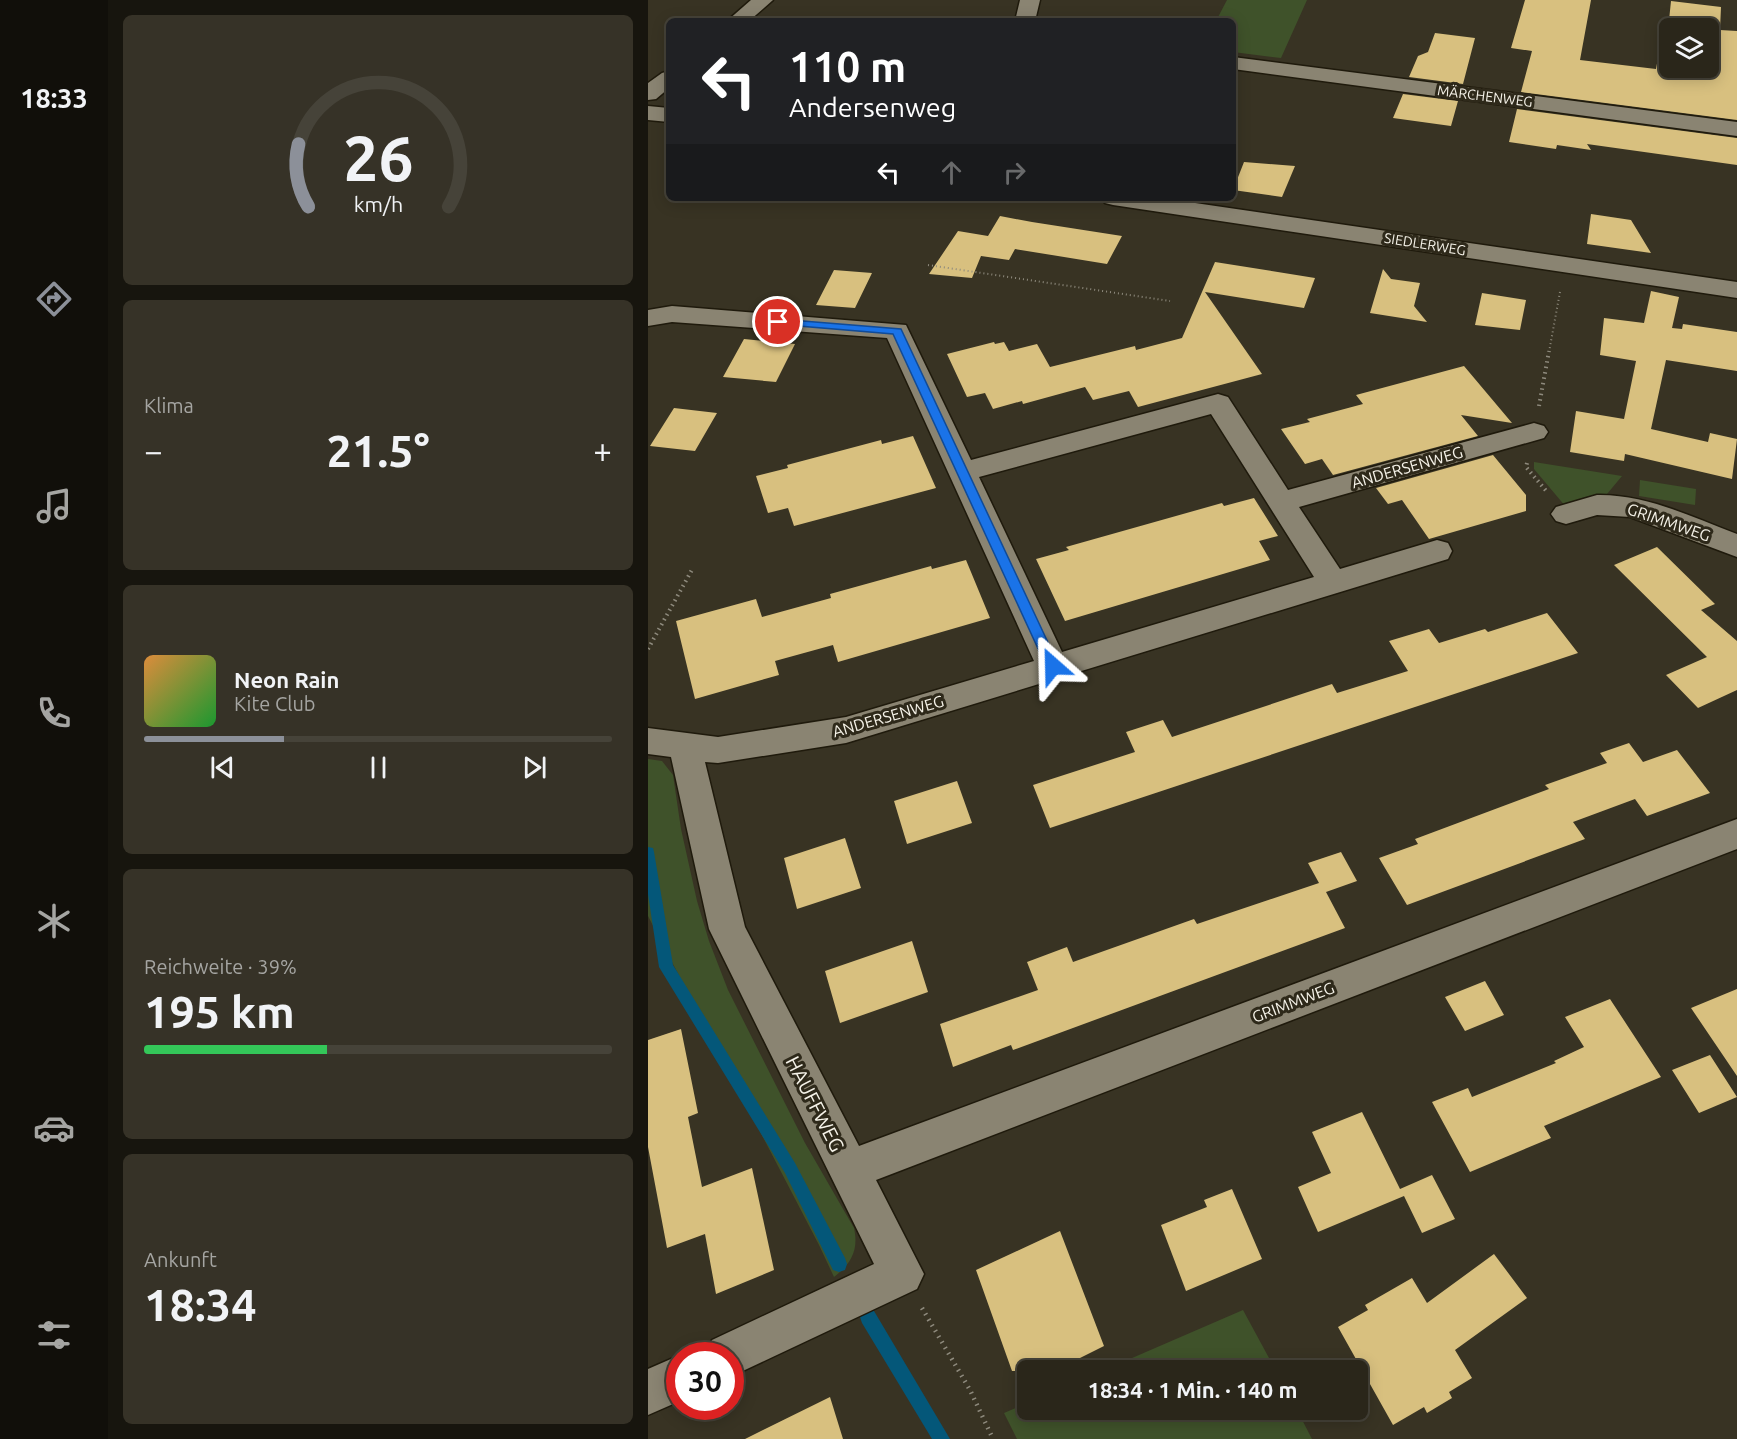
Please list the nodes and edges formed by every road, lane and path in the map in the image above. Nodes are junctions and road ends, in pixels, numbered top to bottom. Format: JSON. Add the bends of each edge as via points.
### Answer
{"nodes":[{"id":1,"x":763,"y":0,"type":"edge"},
{"id":2,"x":1030,"y":0,"type":"edge"},
{"id":3,"x":741,"y":18,"type":"edge"},
{"id":4,"x":1026,"y":18,"type":"edge"},
{"id":5,"x":1236,"y":63,"type":"edge"},
{"id":6,"x":666,"y":79,"type":"edge"},
{"id":7,"x":648,"y":94,"type":"edge"},
{"id":8,"x":648,"y":113,"type":"edge"},
{"id":9,"x":666,"y":115,"type":"edge"},
{"id":10,"x":1737,"y":129,"type":"edge"},
{"id":11,"x":1133,"y":201,"type":"edge"},
{"id":12,"x":928,"y":265,"type":"dead end"},
{"id":13,"x":1564,"y":265,"type":"junction"},
{"id":14,"x":1737,"y":290,"type":"edge"},
{"id":15,"x":1170,"y":301,"type":"dead end"},
{"id":16,"x":648,"y":318,"type":"edge"},
{"id":17,"x":1534,"y":432,"type":"junction"},
{"id":18,"x":964,"y":472,"type":"junction"},
{"id":19,"x":1281,"y":502,"type":"junction"},
{"id":20,"x":1566,"y":514,"type":"joint"},
{"id":21,"x":1737,"y":546,"type":"edge"},
{"id":22,"x":1437,"y":551,"type":"dead end"},
{"id":23,"x":1737,"y":553,"type":"edge"},
{"id":24,"x":693,"y":567,"type":"dead end"},
{"id":25,"x":1737,"y":569,"type":"edge"},
{"id":26,"x":1332,"y":581,"type":"junction"},
{"id":27,"x":648,"y":649,"type":"edge"},
{"id":28,"x":1053,"y":666,"type":"junction"},
{"id":29,"x":648,"y":741,"type":"edge"},
{"id":30,"x":685,"y":747,"type":"junction"},
{"id":31,"x":1737,"y":834,"type":"edge"},
{"id":32,"x":849,"y":1170,"type":"junction"},
{"id":33,"x":902,"y":1274,"type":"junction"},
{"id":34,"x":744,"y":1349,"type":"edge"},
{"id":35,"x":666,"y":1384,"type":"edge"},
{"id":36,"x":648,"y":1392,"type":"edge"},
{"id":37,"x":993,"y":1439,"type":"edge"}],
"edges":[{"from":1,"to":3,"type":"street"},
{"from":2,"to":4,"type":"street"},
{"from":5,"to":10,"type":"street","name":"MÄRCHENWEG"},
{"from":6,"to":7,"type":"street"},
{"from":8,"to":9,"type":"street"},
{"from":11,"to":13,"type":"street","name":"SIEDLERWEG"},
{"from":12,"to":15,"type":"path"},
{"from":13,"to":14,"type":"street","name":"SIEDLERWEG"},
{"from":13,"to":17,"type":"path"},
{"from":16,"to":18,"type":"street","via":[[672,314],[897,331]]},
{"from":17,"to":19,"type":"street","name":"ANDERSENWEG"},
{"from":17,"to":20,"type":"path","via":[[1526,467]]},
{"from":18,"to":19,"type":"street","via":[[1218,404]]},
{"from":18,"to":28,"type":"street"},
{"from":19,"to":26,"type":"street"},
{"from":20,"to":21,"type":"street","name":"GRIMMWEG","via":[[1597,505],[1622,506],[1646,511]]},
{"from":22,"to":26,"type":"street","name":"ANDERSENWEG"},
{"from":23,"to":25,"type":"street"},
{"from":24,"to":27,"type":"path"},
{"from":26,"to":28,"type":"street","name":"ANDERSENWEG"},
{"from":28,"to":30,"type":"street","name":"ANDERSENWEG","via":[[846,730],[718,750]]},
{"from":29,"to":30,"type":"street","name":"ANDERSENWEG"},
{"from":30,"to":32,"type":"street","name":"HAUFFWEG","via":[[727,928]]},
{"from":31,"to":32,"type":"street","name":"GRIMMWEG"},
{"from":32,"to":33,"type":"street","name":"HAUFFWEG"},
{"from":33,"to":34,"type":"street"},
{"from":33,"to":37,"type":"path","via":[[970,1390]]},
{"from":35,"to":36,"type":"street"}]}
